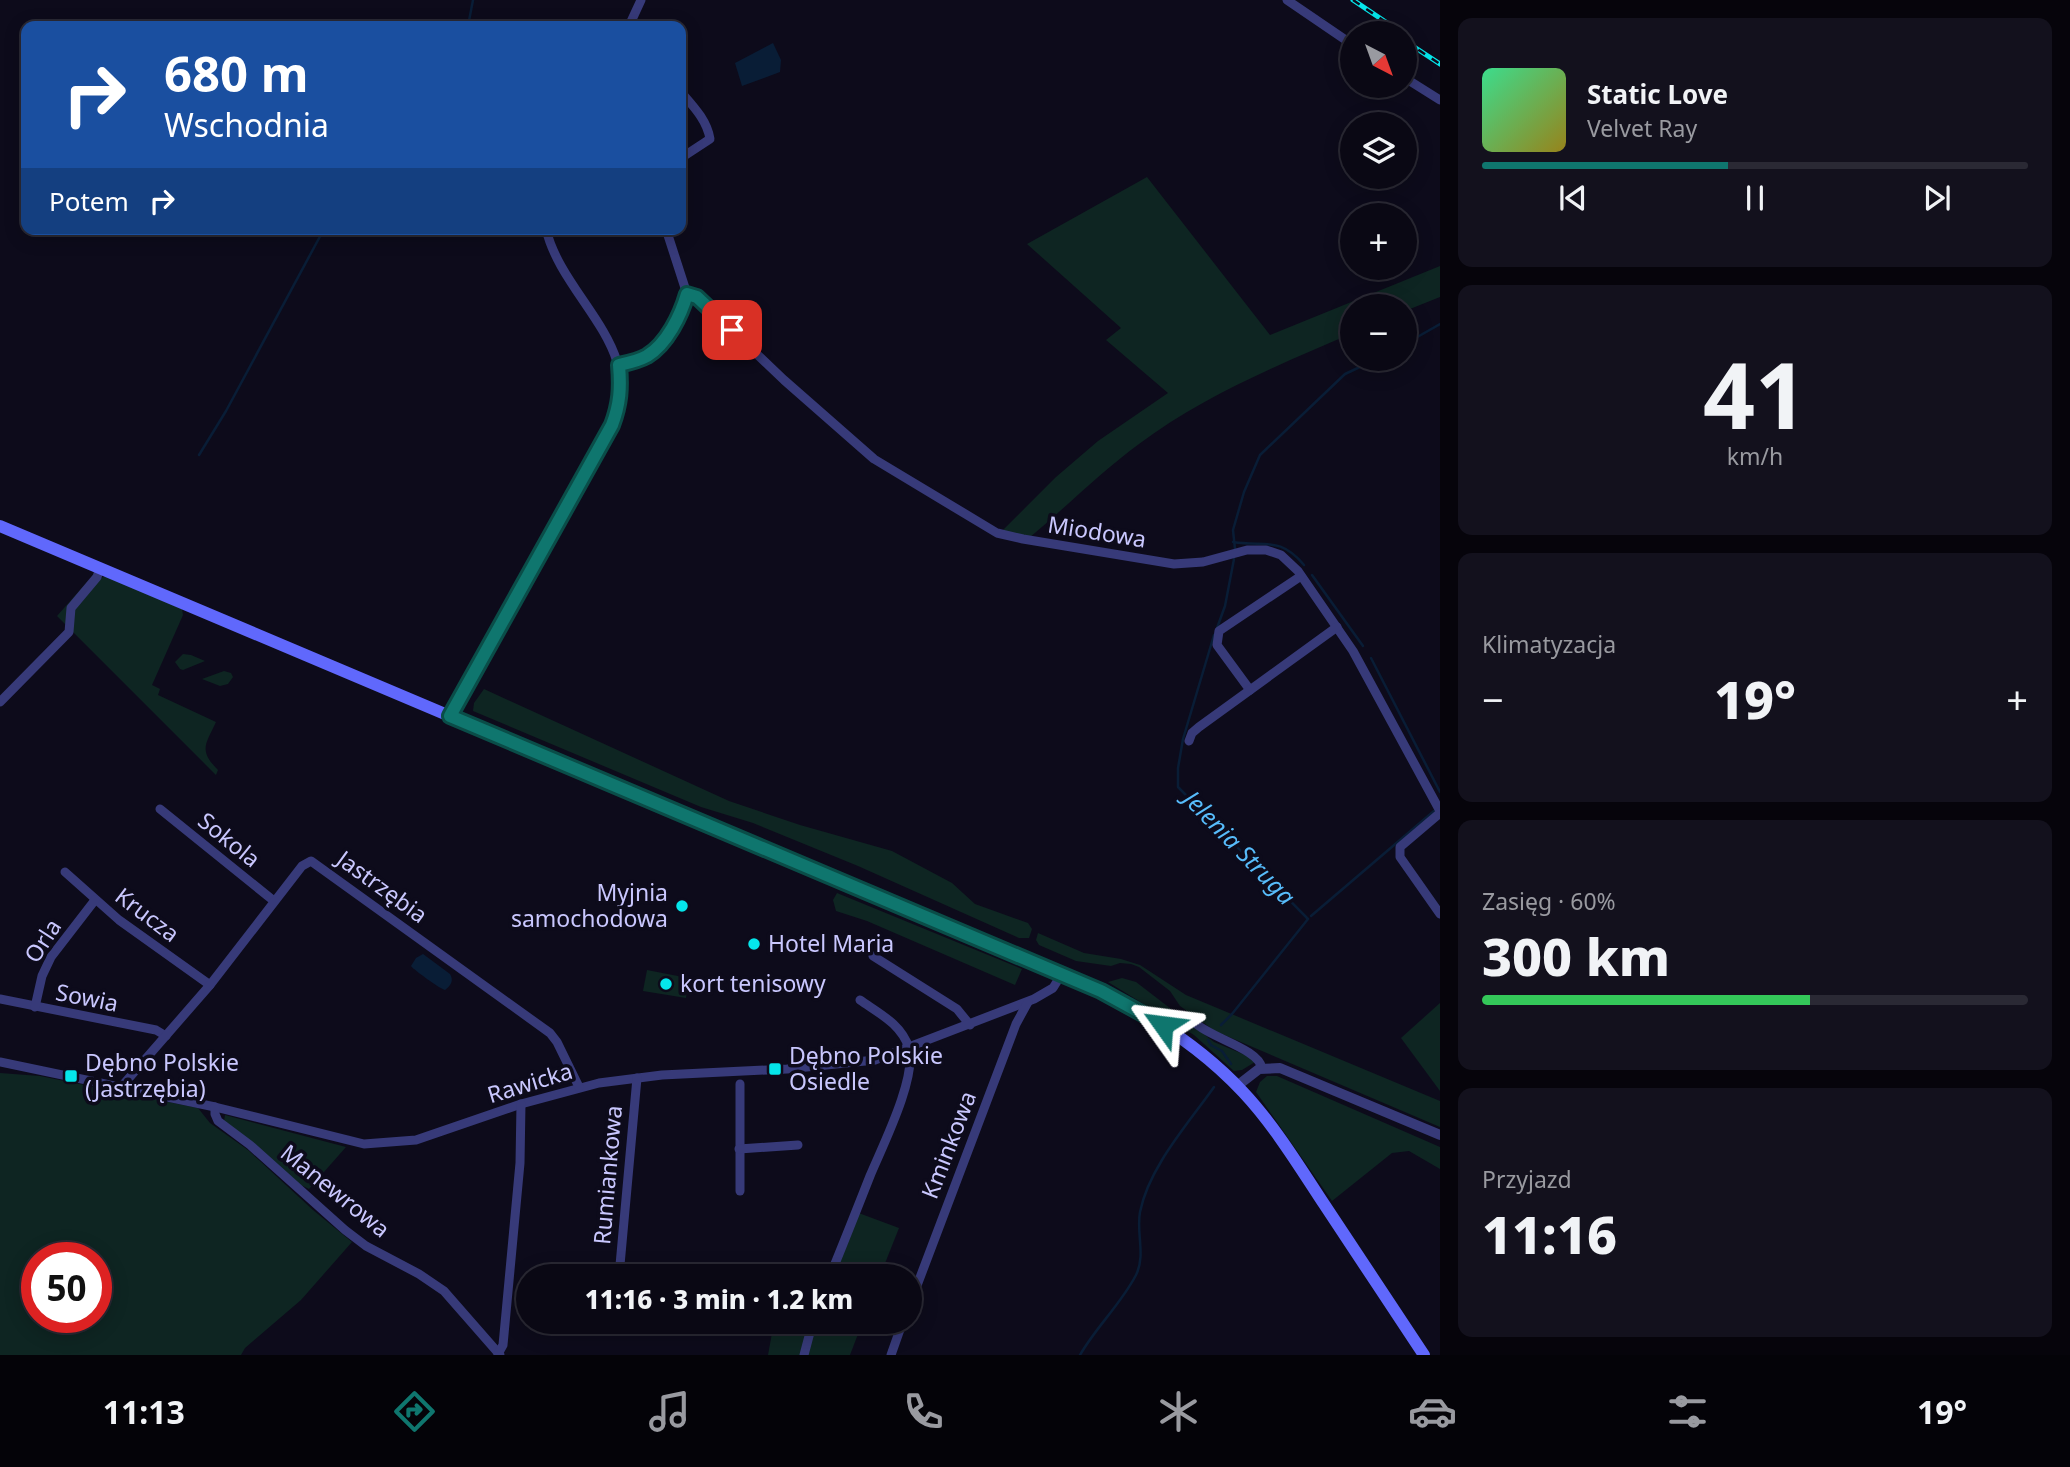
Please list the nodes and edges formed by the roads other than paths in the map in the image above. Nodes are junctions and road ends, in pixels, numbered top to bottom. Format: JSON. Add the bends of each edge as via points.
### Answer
{"nodes":[{"id":1,"x":641,"y":0,"type":"edge"},
{"id":2,"x":1287,"y":0,"type":"edge"},
{"id":3,"x":631,"y":21,"type":"edge"},
{"id":4,"x":1340,"y":36,"type":"edge"},
{"id":5,"x":1418,"y":86,"type":"edge"},
{"id":6,"x":686,"y":98,"type":"edge"},
{"id":7,"x":1440,"y":100,"type":"edge"},
{"id":8,"x":686,"y":155,"type":"edge"},
{"id":9,"x":548,"y":235,"type":"edge"},
{"id":10,"x":668,"y":235,"type":"edge"},
{"id":11,"x":687,"y":294,"type":"junction"},
{"id":12,"x":619,"y":365,"type":"junction"},
{"id":13,"x":0,"y":526,"type":"edge"},
{"id":14,"x":100,"y":568,"type":"junction"},
{"id":15,"x":1301,"y":576,"type":"junction"},
{"id":16,"x":1337,"y":627,"type":"junction"},
{"id":17,"x":1250,"y":690,"type":"junction"},
{"id":18,"x":0,"y":702,"type":"edge"},
{"id":19,"x":450,"y":716,"type":"junction"},
{"id":20,"x":1189,"y":741,"type":"dead end"},
{"id":21,"x":160,"y":809,"type":"dead end"},
{"id":22,"x":1440,"y":812,"type":"edge"},
{"id":23,"x":65,"y":872,"type":"dead end"},
{"id":24,"x":95,"y":900,"type":"junction"},
{"id":25,"x":274,"y":901,"type":"junction"},
{"id":26,"x":1440,"y":914,"type":"edge"},
{"id":27,"x":873,"y":956,"type":"dead end"},
{"id":28,"x":1061,"y":975,"type":"junction"},
{"id":29,"x":210,"y":985,"type":"junction"},
{"id":30,"x":0,"y":999,"type":"edge"},
{"id":31,"x":860,"y":1000,"type":"dead end"},
{"id":32,"x":1027,"y":1002,"type":"junction"},
{"id":33,"x":35,"y":1007,"type":"junction"},
{"id":34,"x":1193,"y":1021,"type":"dead end"},
{"id":35,"x":970,"y":1025,"type":"junction"},
{"id":36,"x":166,"y":1036,"type":"junction"},
{"id":37,"x":909,"y":1048,"type":"junction"},
{"id":38,"x":0,"y":1062,"type":"edge"},
{"id":39,"x":1262,"y":1068,"type":"junction"},
{"id":40,"x":636,"y":1078,"type":"junction"},
{"id":41,"x":740,"y":1084,"type":"dead end"},
{"id":42,"x":122,"y":1086,"type":"junction"},
{"id":43,"x":1237,"y":1086,"type":"junction"},
{"id":44,"x":579,"y":1087,"type":"junction"},
{"id":45,"x":521,"y":1104,"type":"junction"},
{"id":46,"x":215,"y":1107,"type":"junction"},
{"id":47,"x":1440,"y":1135,"type":"edge"},
{"id":48,"x":798,"y":1146,"type":"dead end"},
{"id":49,"x":738,"y":1149,"type":"junction"},
{"id":50,"x":740,"y":1191,"type":"dead end"},
{"id":51,"x":620,"y":1264,"type":"edge"},
{"id":52,"x":835,"y":1264,"type":"edge"},
{"id":53,"x":922,"y":1272,"type":"edge"},
{"id":54,"x":810,"y":1334,"type":"edge"},
{"id":55,"x":898,"y":1334,"type":"edge"},
{"id":56,"x":499,"y":1354,"type":"edge"},
{"id":57,"x":804,"y":1355,"type":"edge"},
{"id":58,"x":891,"y":1355,"type":"edge"},
{"id":59,"x":1424,"y":1355,"type":"edge"}],
"edges":[{"from":1,"to":3,"type":"street"},
{"from":2,"to":4,"type":"street"},
{"from":5,"to":7,"type":"street"},
{"from":6,"to":8,"type":"street","via":[[708,130],[709,139]]},
{"from":9,"to":12,"type":"street","via":[[566,275],[605,334]]},
{"from":10,"to":11,"type":"street"},
{"from":11,"to":12,"type":"street","via":[[657,347],[643,358]]},
{"from":11,"to":15,"type":"street","name":"Miodowa","via":[[697,297],[874,459],[997,533],[1174,564],[1266,550],[1281,555]]},
{"from":12,"to":19,"type":"street","via":[[620,405],[612,425]]},
{"from":13,"to":14,"type":"main road"},
{"from":14,"to":18,"type":"street","via":[[71,608],[69,632]]},
{"from":14,"to":19,"type":"main road"},
{"from":15,"to":16,"type":"street","name":"Miodowa"},
{"from":15,"to":17,"type":"street","via":[[1220,631],[1217,645]]},
{"from":16,"to":17,"type":"street"},
{"from":16,"to":22,"type":"street","name":"Miodowa"},
{"from":17,"to":20,"type":"street","via":[[1199,727]]},
{"from":19,"to":28,"type":"main road"},
{"from":21,"to":25,"type":"street","name":"Sokola"},
{"from":22,"to":26,"type":"street","via":[[1400,847],[1400,857]]},
{"from":23,"to":24,"type":"street","name":"Krucza"},
{"from":24,"to":29,"type":"street","name":"Krucza"},
{"from":24,"to":33,"type":"street","name":"Orla","via":[[51,957]]},
{"from":25,"to":29,"type":"street","name":"Jastrzębia"},
{"from":25,"to":44,"type":"street","name":"Jastrzębia","via":[[302,866],[316,862],[550,1033]]},
{"from":27,"to":35,"type":"street","via":[[957,1009]]},
{"from":28,"to":32,"type":"street","name":"Rawicka","via":[[1049,991]]},
{"from":28,"to":43,"type":"main road","via":[[1151,1017]]},
{"from":29,"to":36,"type":"street","name":"Jastrzębia"},
{"from":30,"to":33,"type":"street","name":"Sowia"},
{"from":31,"to":37,"type":"street","via":[[897,1025]]},
{"from":32,"to":35,"type":"street","name":"Rawicka"},
{"from":32,"to":53,"type":"street","name":"Kminkowa"},
{"from":33,"to":36,"type":"street","name":"Sowia","via":[[156,1030]]},
{"from":34,"to":39,"type":"street","via":[[1256,1057]]},
{"from":35,"to":37,"type":"street","name":"Rawicka"},
{"from":36,"to":42,"type":"street","name":"Jastrzębia"},
{"from":37,"to":40,"type":"street","name":"Rawicka","via":[[863,1063]]},
{"from":37,"to":52,"type":"street","via":[[908,1078],[896,1115]]},
{"from":38,"to":42,"type":"street","name":"Rawicka"},
{"from":39,"to":43,"type":"street"},
{"from":39,"to":47,"type":"street","via":[[1290,1071]]},
{"from":40,"to":44,"type":"street","name":"Rawicka"},
{"from":40,"to":51,"type":"street","name":"Rumiankowa"},
{"from":41,"to":49,"type":"street"},
{"from":42,"to":46,"type":"street","name":"Rawicka"},
{"from":43,"to":59,"type":"main road","via":[[1304,1175]]},
{"from":44,"to":45,"type":"street","name":"Rawicka"},
{"from":45,"to":46,"type":"street","name":"Rawicka","via":[[416,1140],[377,1145]]},
{"from":45,"to":56,"type":"street","via":[[519,1177]]},
{"from":46,"to":56,"type":"street","name":"Manewrowa","via":[[218,1121],[345,1230],[444,1291]]},
{"from":48,"to":49,"type":"street"},
{"from":49,"to":50,"type":"street"},
{"from":54,"to":57,"type":"street"},
{"from":55,"to":58,"type":"street"}]}
